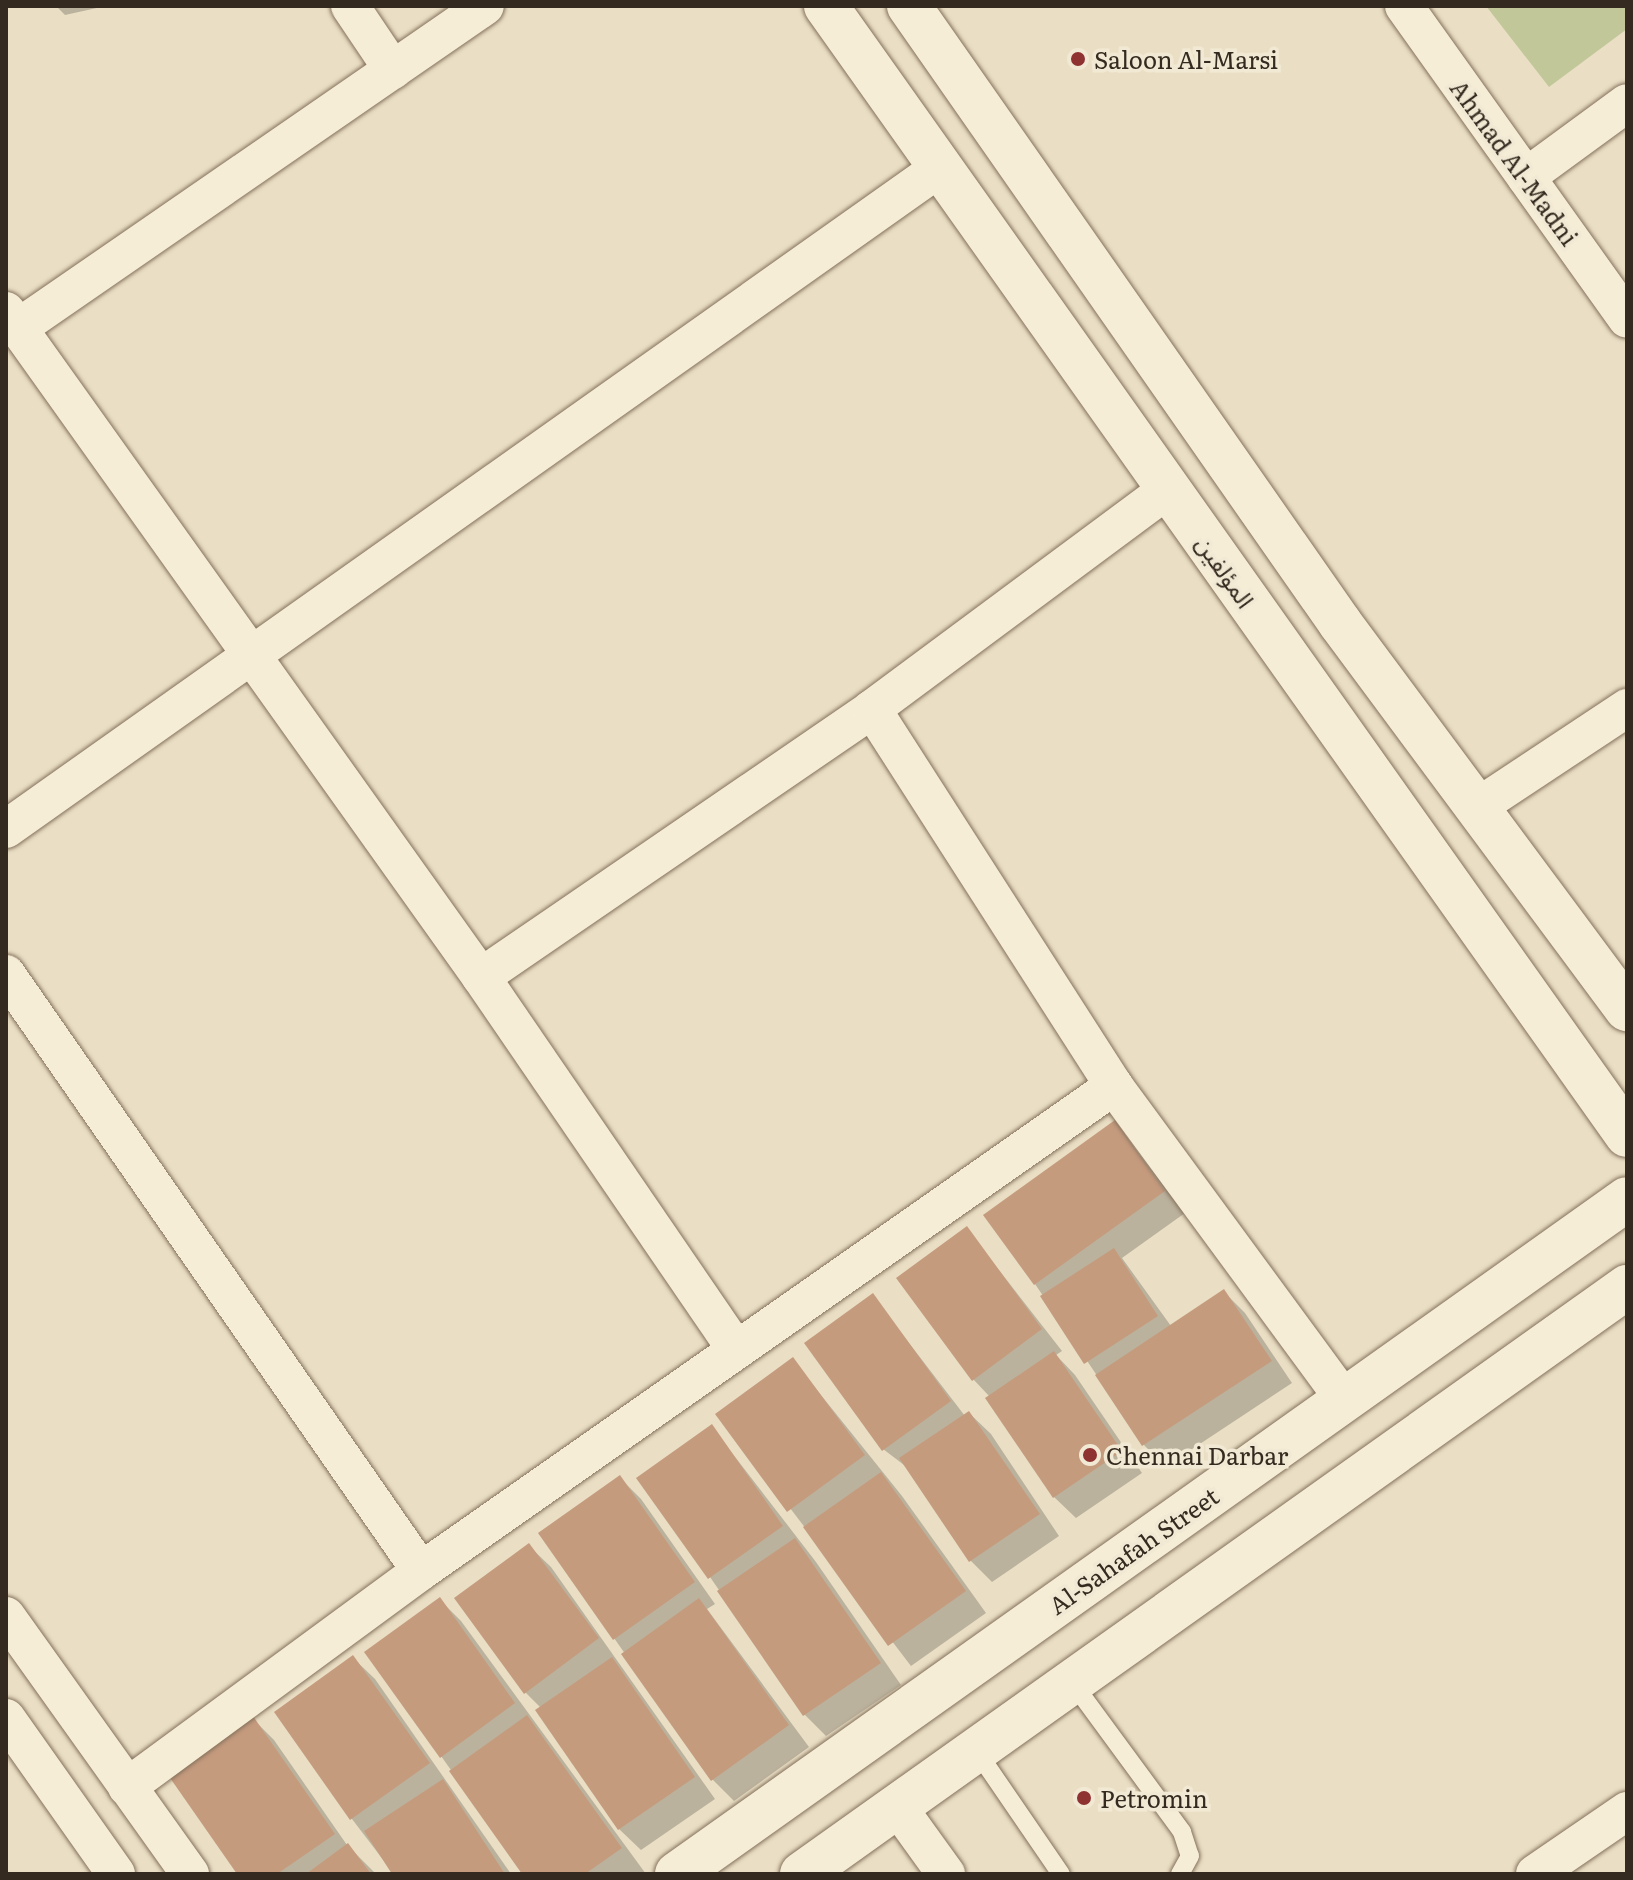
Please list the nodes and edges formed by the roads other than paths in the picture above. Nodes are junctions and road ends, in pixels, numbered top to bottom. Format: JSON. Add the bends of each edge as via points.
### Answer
{"nodes":[{"id":1,"x":350,"y":6,"type":"edge"},
{"id":2,"x":485,"y":6,"type":"edge"},
{"id":3,"x":826,"y":6,"type":"edge"},
{"id":4,"x":909,"y":6,"type":"edge"},
{"id":5,"x":1404,"y":6,"type":"edge"},
{"id":6,"x":393,"y":70,"type":"junction"},
{"id":7,"x":1627,"y":103,"type":"edge"},
{"id":8,"x":941,"y":167,"type":"junction"},
{"id":9,"x":1526,"y":177,"type":"junction"},
{"id":10,"x":1627,"y":319,"type":"edge"},
{"id":11,"x":12,"y":320,"type":"edge"},
{"id":12,"x":1168,"y":489,"type":"junction"},
{"id":13,"x":1340,"y":623,"type":"junction"},
{"id":14,"x":252,"y":654,"type":"junction"},
{"id":15,"x":1290,"y":660,"type":"junction"},
{"id":16,"x":1627,"y":708,"type":"edge"},
{"id":17,"x":872,"y":709,"type":"junction"},
{"id":18,"x":1479,"y":806,"type":"junction"},
{"id":19,"x":6,"y":829,"type":"edge"},
{"id":20,"x":6,"y":974,"type":"edge"},
{"id":21,"x":481,"y":977,"type":"junction"},
{"id":22,"x":1627,"y":1009,"type":"edge"},
{"id":23,"x":1114,"y":1086,"type":"junction"},
{"id":24,"x":1627,"y":1135,"type":"edge"},
{"id":25,"x":1627,"y":1199,"type":"edge"},
{"id":26,"x":1627,"y":1287,"type":"edge"},
{"id":27,"x":736,"y":1350,"type":"junction"},
{"id":28,"x":1345,"y":1400,"type":"junction"},
{"id":29,"x":421,"y":1571,"type":"junction"},
{"id":30,"x":6,"y":1616,"type":"edge"},
{"id":31,"x":1072,"y":1682,"type":"junction"},
{"id":32,"x":6,"y":1718,"type":"edge"},
{"id":33,"x":976,"y":1750,"type":"junction"},
{"id":34,"x":127,"y":1787,"type":"junction"},
{"id":35,"x":897,"y":1806,"type":"junction"},
{"id":36,"x":1627,"y":1811,"type":"edge"},
{"id":37,"x":1552,"y":1869,"type":"edge"},
{"id":38,"x":116,"y":1874,"type":"edge"},
{"id":39,"x":190,"y":1874,"type":"edge"},
{"id":40,"x":677,"y":1874,"type":"edge"},
{"id":41,"x":802,"y":1874,"type":"edge"},
{"id":42,"x":946,"y":1874,"type":"edge"},
{"id":43,"x":1061,"y":1874,"type":"edge"},
{"id":44,"x":1180,"y":1874,"type":"edge"}],
"edges":[{"from":1,"to":6,"type":"street"},
{"from":2,"to":6,"type":"street"},
{"from":3,"to":8,"type":"street","name":"المؤلفين"},
{"from":4,"to":13,"type":"street"},
{"from":5,"to":9,"type":"street","name":"Ahmad Al-Madni"},
{"from":6,"to":11,"type":"street"},
{"from":7,"to":9,"type":"street"},
{"from":8,"to":12,"type":"street","name":"المؤلفين"},
{"from":8,"to":14,"type":"street"},
{"from":9,"to":10,"type":"street","name":"Ahmad Al-Madni"},
{"from":11,"to":14,"type":"street"},
{"from":12,"to":15,"type":"street","name":"المؤلفين"},
{"from":12,"to":17,"type":"street"},
{"from":13,"to":15,"type":"street"},
{"from":13,"to":18,"type":"street"},
{"from":14,"to":19,"type":"street"},
{"from":14,"to":21,"type":"street"},
{"from":15,"to":24,"type":"street","name":"المؤلفين"},
{"from":16,"to":18,"type":"street"},
{"from":17,"to":21,"type":"street"},
{"from":17,"to":23,"type":"street"},
{"from":18,"to":22,"type":"street"},
{"from":20,"to":29,"type":"street"},
{"from":21,"to":27,"type":"street"},
{"from":23,"to":27,"type":"street"},
{"from":23,"to":28,"type":"street"},
{"from":25,"to":28,"type":"street","name":"Al-Sahafah Street"},
{"from":26,"to":31,"type":"street"},
{"from":27,"to":29,"type":"street"},
{"from":28,"to":40,"type":"street","name":"Al-Sahafah Street"},
{"from":29,"to":34,"type":"street"},
{"from":30,"to":34,"type":"street"},
{"from":31,"to":33,"type":"street"},
{"from":31,"to":44,"type":"lane","via":[[1182,1832],[1190,1856]]},
{"from":32,"to":38,"type":"street"},
{"from":33,"to":35,"type":"street"},
{"from":33,"to":43,"type":"lane"},
{"from":34,"to":39,"type":"street"},
{"from":35,"to":41,"type":"street"},
{"from":35,"to":42,"type":"street"},
{"from":36,"to":37,"type":"street"}]}
